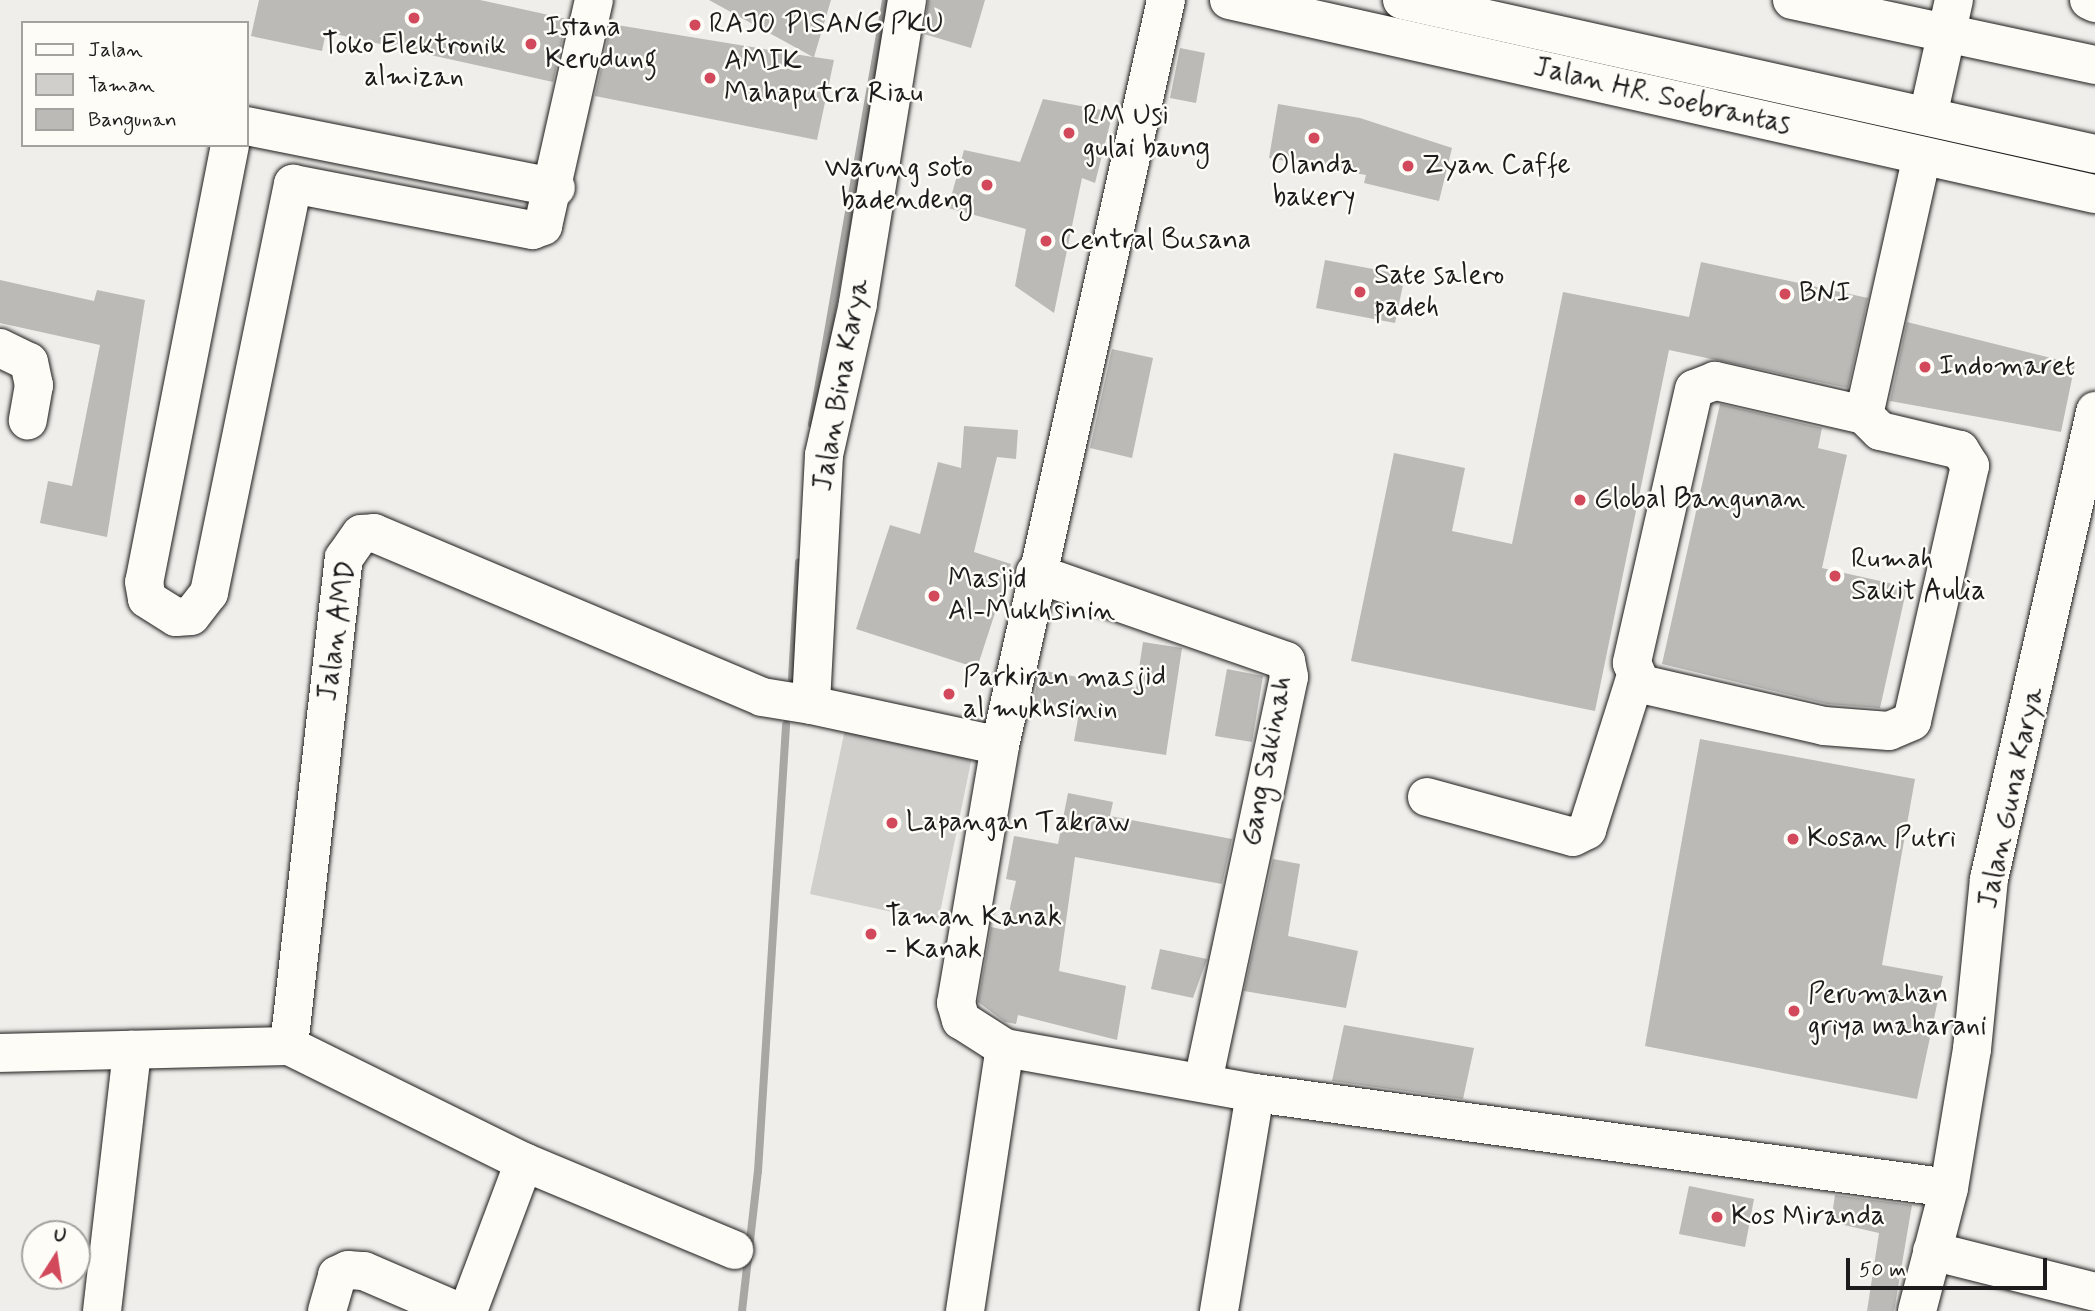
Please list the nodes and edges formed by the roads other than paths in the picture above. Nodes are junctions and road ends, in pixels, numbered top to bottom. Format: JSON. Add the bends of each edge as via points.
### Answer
{"nodes":[{"id":1,"x":593,"y":0,"type":"edge"},
{"id":2,"x":907,"y":0,"type":"edge"},
{"id":3,"x":1166,"y":0,"type":"edge"},
{"id":4,"x":1229,"y":0,"type":"edge"},
{"id":5,"x":1402,"y":0,"type":"edge"},
{"id":6,"x":1792,"y":0,"type":"edge"},
{"id":7,"x":2089,"y":0,"type":"edge"},
{"id":8,"x":2095,"y":3,"type":"edge"},
{"id":9,"x":1951,"y":16,"type":"edge"},
{"id":10,"x":2095,"y":65,"type":"edge"},
{"id":11,"x":1928,"y":117,"type":"junction"},
{"id":12,"x":248,"y":126,"type":"edge"},
{"id":13,"x":301,"y":137,"type":"junction"},
{"id":14,"x":230,"y":147,"type":"edge"},
{"id":15,"x":2095,"y":154,"type":"edge"},
{"id":16,"x":1922,"y":156,"type":"junction"},
{"id":17,"x":292,"y":184,"type":"junction"},
{"id":18,"x":556,"y":188,"type":"junction"},
{"id":19,"x":2095,"y":194,"type":"edge"},
{"id":20,"x":0,"y":348,"type":"edge"},
{"id":21,"x":2095,"y":411,"type":"edge"},
{"id":22,"x":1864,"y":415,"type":"junction"},
{"id":23,"x":28,"y":420,"type":"dead end"},
{"id":24,"x":1035,"y":573,"type":"junction"},
{"id":25,"x":1635,"y":679,"type":"junction"},
{"id":26,"x":811,"y":705,"type":"junction"},
{"id":27,"x":1000,"y":746,"type":"junction"},
{"id":28,"x":1427,"y":797,"type":"dead end"},
{"id":29,"x":289,"y":1046,"type":"junction"},
{"id":30,"x":1005,"y":1048,"type":"junction"},
{"id":31,"x":132,"y":1050,"type":"junction"},
{"id":32,"x":0,"y":1053,"type":"edge"},
{"id":33,"x":1203,"y":1080,"type":"junction"},
{"id":34,"x":1255,"y":1093,"type":"junction"},
{"id":35,"x":524,"y":1162,"type":"junction"},
{"id":36,"x":1949,"y":1188,"type":"junction"},
{"id":37,"x":734,"y":1250,"type":"dead end"},
{"id":38,"x":1932,"y":1251,"type":"junction"},
{"id":39,"x":2095,"y":1292,"type":"edge"},
{"id":40,"x":102,"y":1311,"type":"edge"},
{"id":41,"x":327,"y":1311,"type":"edge"},
{"id":42,"x":457,"y":1311,"type":"edge"},
{"id":43,"x":468,"y":1311,"type":"edge"},
{"id":44,"x":965,"y":1311,"type":"edge"},
{"id":45,"x":1219,"y":1311,"type":"edge"},
{"id":46,"x":1917,"y":1311,"type":"edge"}],
"edges":[{"from":1,"to":18,"type":"street"},
{"from":2,"to":26,"type":"street","name":"Jalan Bina Karya","via":[[858,304],[824,455]]},
{"from":3,"to":24,"type":"street"},
{"from":4,"to":16,"type":"street","name":"Jalan HR. Soebrantas"},
{"from":5,"to":11,"type":"street","name":"Jalan HR. Soebrantas"},
{"from":6,"to":9,"type":"street"},
{"from":7,"to":8,"type":"street"},
{"from":9,"to":10,"type":"street"},
{"from":9,"to":11,"type":"street"},
{"from":11,"to":15,"type":"street","name":"Jalan HR. Soebrantas"},
{"from":12,"to":13,"type":"street"},
{"from":13,"to":17,"type":"street"},
{"from":13,"to":18,"type":"street"},
{"from":14,"to":17,"type":"street","via":[[144,582],[148,599],[176,617],[191,616],[209,593]]},
{"from":16,"to":19,"type":"street","name":"Jalan HR. Soebrantas"},
{"from":16,"to":22,"type":"street"},
{"from":17,"to":18,"type":"street","via":[[533,230],[550,217]]},
{"from":20,"to":23,"type":"street","via":[[29,362],[34,385]]},
{"from":21,"to":36,"type":"street","name":"Jalan Guna Karya","via":[[1989,879],[1972,1049]]},
{"from":22,"to":25,"type":"street","via":[[1714,381],[1694,389],[1632,663]]},
{"from":22,"to":25,"type":"street","via":[[1880,431],[1960,450],[1969,476],[1915,713],[1906,727],[1889,731],[1824,726],[1648,687]]},
{"from":24,"to":27,"type":"street"},
{"from":24,"to":33,"type":"street","name":"Gang Sakinah","via":[[1286,661],[1289,677]]},
{"from":25,"to":28,"type":"street","via":[[1587,830],[1573,837]]},
{"from":26,"to":27,"type":"street"},
{"from":26,"to":29,"type":"street","name":"Jalan AMD","via":[[762,697],[374,533],[361,534],[344,558]]},
{"from":27,"to":30,"type":"street","via":[[956,1003],[961,1020]]},
{"from":29,"to":31,"type":"street"},
{"from":29,"to":35,"type":"street"},
{"from":30,"to":33,"type":"street"},
{"from":30,"to":44,"type":"street"},
{"from":31,"to":32,"type":"street"},
{"from":31,"to":40,"type":"street"},
{"from":33,"to":34,"type":"street"},
{"from":34,"to":36,"type":"street"},
{"from":34,"to":45,"type":"street"},
{"from":35,"to":37,"type":"street"},
{"from":35,"to":43,"type":"street"},
{"from":36,"to":38,"type":"street","name":"Jalan Guna Karya"},
{"from":38,"to":39,"type":"street"},
{"from":38,"to":46,"type":"street","name":"Jalan Guna Karya"},
{"from":41,"to":42,"type":"street","via":[[337,1275],[364,1270]]}]}
